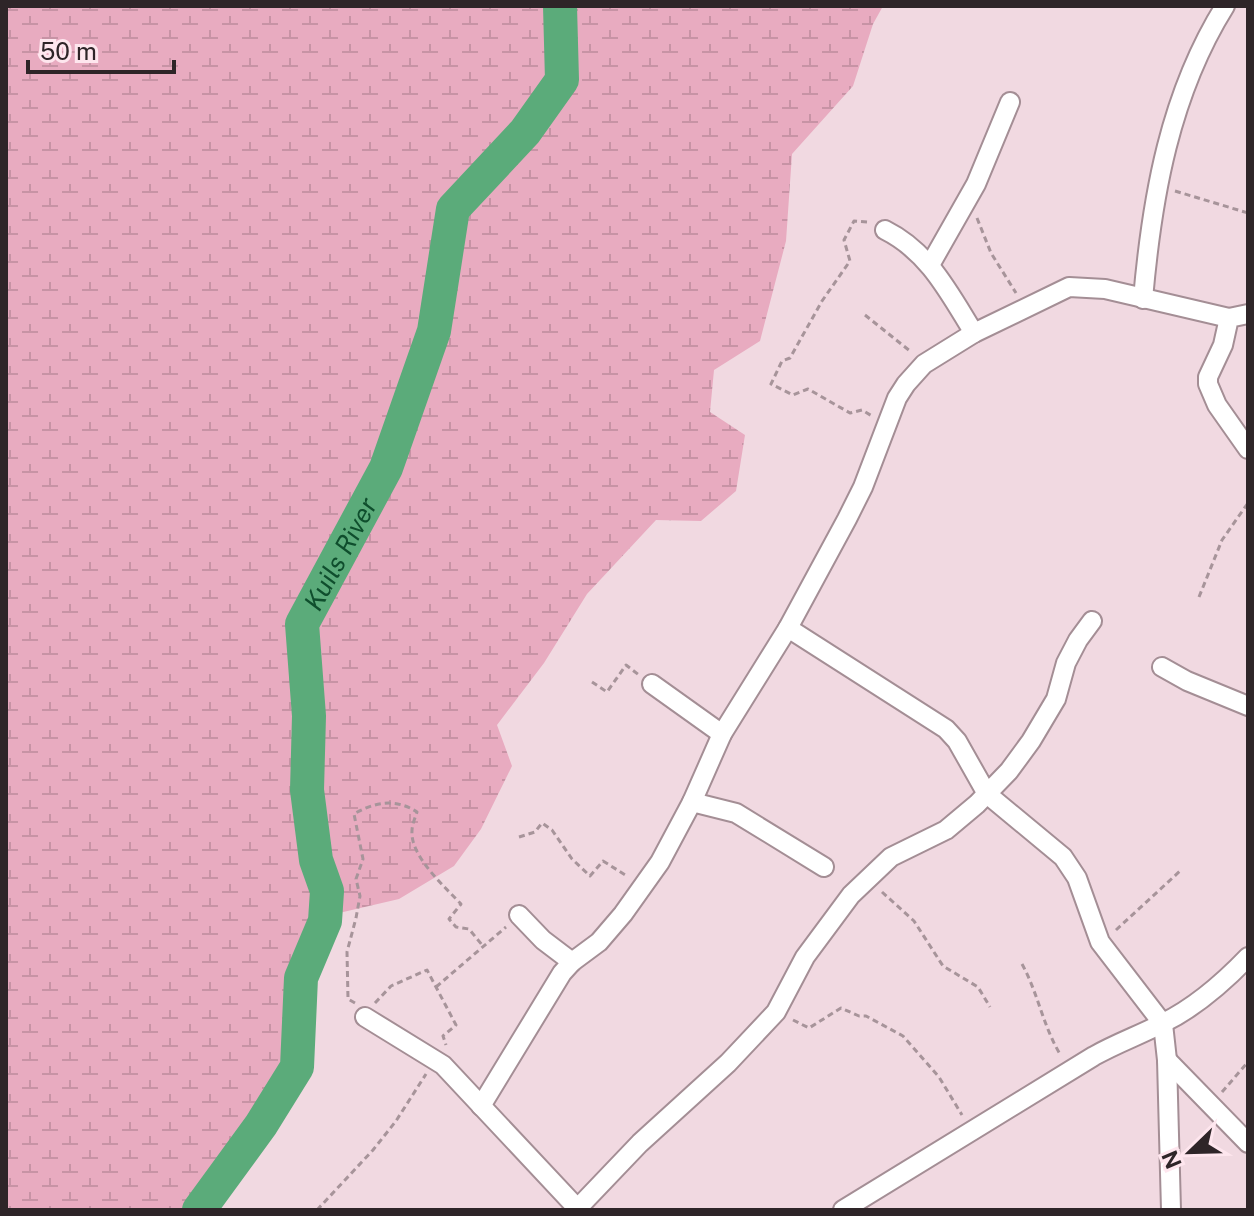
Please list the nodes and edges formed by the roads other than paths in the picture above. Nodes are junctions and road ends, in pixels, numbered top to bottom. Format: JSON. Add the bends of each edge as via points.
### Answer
{"nodes":[{"id":1,"x":1225,"y":6,"type":"edge"},
{"id":2,"x":1010,"y":102,"type":"dead end"},
{"id":3,"x":885,"y":230,"type":"road end"},
{"id":4,"x":930,"y":265,"type":"junction"},
{"id":5,"x":1143,"y":299,"type":"junction"},
{"id":6,"x":1248,"y":314,"type":"edge"},
{"id":7,"x":1229,"y":318,"type":"junction"},
{"id":8,"x":974,"y":333,"type":"junction"},
{"id":9,"x":1248,"y":449,"type":"edge"},
{"id":10,"x":1092,"y":621,"type":"dead end"},
{"id":11,"x":788,"y":628,"type":"junction"},
{"id":12,"x":1162,"y":667,"type":"dead end"},
{"id":13,"x":652,"y":684,"type":"road end"},
{"id":14,"x":1248,"y":706,"type":"edge"},
{"id":15,"x":722,"y":734,"type":"junction"},
{"id":16,"x":987,"y":794,"type":"junction"},
{"id":17,"x":692,"y":802,"type":"junction"},
{"id":18,"x":824,"y":867,"type":"dead end"},
{"id":19,"x":519,"y":915,"type":"road end"},
{"id":20,"x":1248,"y":957,"type":"edge"},
{"id":21,"x":572,"y":962,"type":"junction"},
{"id":22,"x":365,"y":1017,"type":"road end"},
{"id":23,"x":1163,"y":1024,"type":"junction"},
{"id":24,"x":1167,"y":1060,"type":"junction"},
{"id":25,"x":481,"y":1106,"type":"junction"},
{"id":26,"x":1248,"y":1143,"type":"edge"},
{"id":27,"x":576,"y":1209,"type":"edge"},
{"id":28,"x":843,"y":1210,"type":"edge"},
{"id":29,"x":1171,"y":1210,"type":"edge"}],
"edges":[{"from":1,"to":5,"type":"street","via":[[1192,68],[1172,124],[1149,235]]},
{"from":2,"to":4,"type":"street","via":[[969,197]]},
{"from":3,"to":4,"type":"street","via":[[913,246]]},
{"from":4,"to":8,"type":"street"},
{"from":5,"to":7,"type":"street"},
{"from":5,"to":8,"type":"street","via":[[1069,287]]},
{"from":6,"to":7,"type":"street"},
{"from":7,"to":9,"type":"street","via":[[1208,384]]},
{"from":8,"to":11,"type":"street","via":[[924,364],[906,384],[863,487]]},
{"from":10,"to":16,"type":"street","via":[[1071,653],[1056,699],[1031,741]]},
{"from":11,"to":15,"type":"street"},
{"from":11,"to":16,"type":"street","via":[[946,729]]},
{"from":12,"to":14,"type":"street"},
{"from":13,"to":15,"type":"street"},
{"from":15,"to":17,"type":"street"},
{"from":16,"to":23,"type":"street","via":[[1070,866],[1100,942]]},
{"from":16,"to":27,"type":"street","via":[[946,830],[891,857],[851,895],[805,957],[776,1012]]},
{"from":17,"to":18,"type":"street","via":[[744,817]]},
{"from":17,"to":21,"type":"street","via":[[643,888],[599,942]]},
{"from":19,"to":21,"type":"street"},
{"from":20,"to":23,"type":"street","via":[[1222,984]]},
{"from":21,"to":25,"type":"street"},
{"from":22,"to":25,"type":"street","via":[[434,1060]]},
{"from":23,"to":24,"type":"street"},
{"from":23,"to":28,"type":"street","via":[[1122,1040]]},
{"from":24,"to":26,"type":"street"},
{"from":24,"to":29,"type":"street"},
{"from":25,"to":27,"type":"street"}]}
